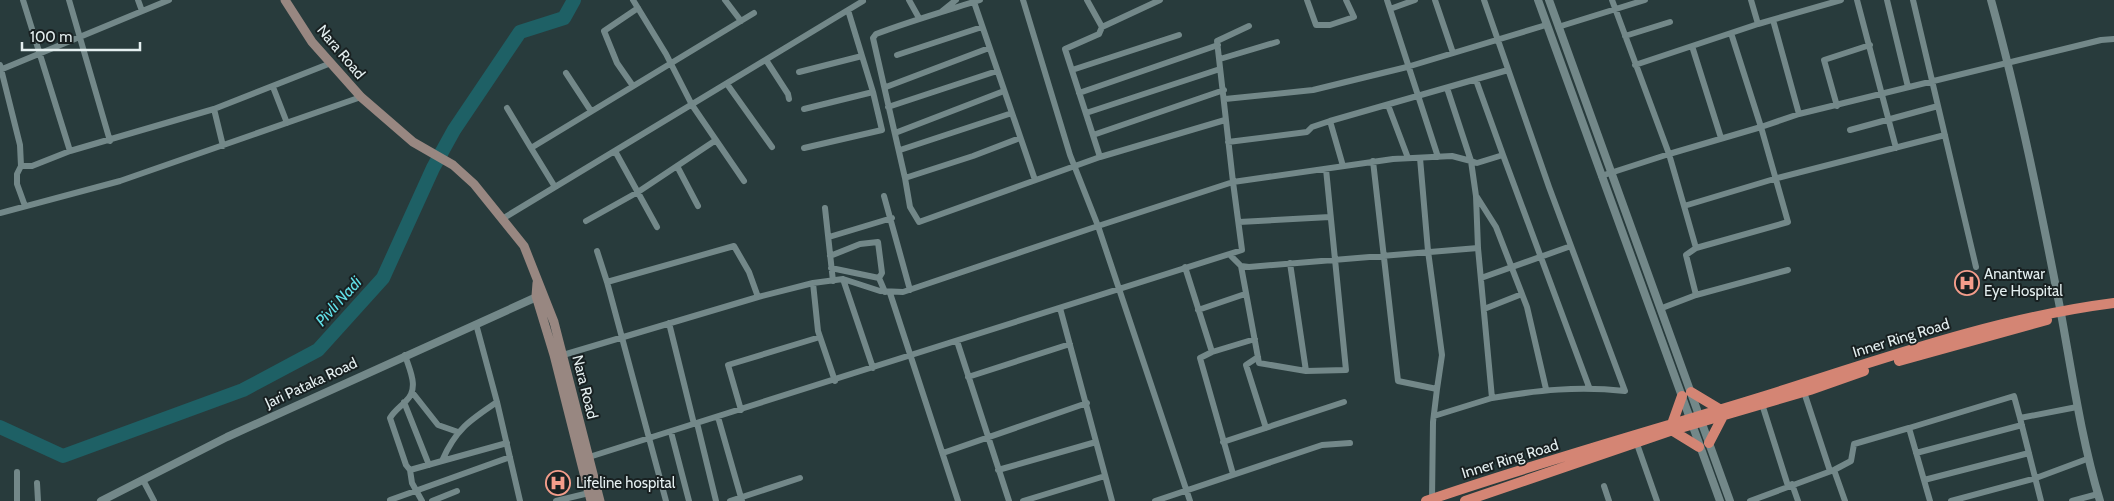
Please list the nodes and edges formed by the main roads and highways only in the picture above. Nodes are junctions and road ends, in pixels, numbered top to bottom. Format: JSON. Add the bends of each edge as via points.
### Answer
{"nodes":[{"id":1,"x":285,"y":0,"type":"edge"},
{"id":2,"x":540,"y":295,"type":"junction"},
{"id":3,"x":2114,"y":303,"type":"edge"},
{"id":4,"x":2114,"y":308,"type":"edge"},
{"id":5,"x":2061,"y":313,"type":"junction"},
{"id":6,"x":1722,"y":413,"type":"junction"},
{"id":7,"x":1673,"y":427,"type":"junction"},
{"id":8,"x":1709,"y":443,"type":"road end"},
{"id":9,"x":1699,"y":447,"type":"road end"},
{"id":10,"x":584,"y":458,"type":"junction"},
{"id":11,"x":590,"y":497,"type":"edge"},
{"id":12,"x":1429,"y":500,"type":"edge"},
{"id":13,"x":600,"y":501,"type":"edge"},
{"id":14,"x":1465,"y":501,"type":"edge"}],
"edges":[{"from":1,"to":2,"type":"main road","name":"Nara Road","via":[[312,42],[361,97],[413,142],[453,165],[474,184],[524,246]]},
{"from":2,"to":10,"type":"main road","name":"Nara Road"},
{"from":2,"to":10,"type":"main road","name":"Nara Road","via":[[563,355]]},
{"from":3,"to":5,"type":"highway","name":"Inner Ring Road"},
{"from":4,"to":5,"type":"highway","name":"Inner Ring Road"},
{"from":5,"to":6,"type":"highway","name":"Inner Ring Road","via":[[1873,368],[1804,392]]},
{"from":5,"to":6,"type":"highway","name":"Inner Ring Road","via":[[1953,338]]},
{"from":6,"to":7,"type":"highway","name":"Inner Ring Road"},
{"from":6,"to":7,"type":"highway","via":[[1686,394]]},
{"from":6,"to":8,"type":"highway"},
{"from":7,"to":9,"type":"highway"},
{"from":7,"to":12,"type":"highway","name":"Inner Ring Road"},
{"from":7,"to":14,"type":"highway","name":"Inner Ring Road","via":[[1637,444]]},
{"from":10,"to":11,"type":"main road","name":"Nara Road"},
{"from":10,"to":13,"type":"main road","name":"Nara Road"}]}
